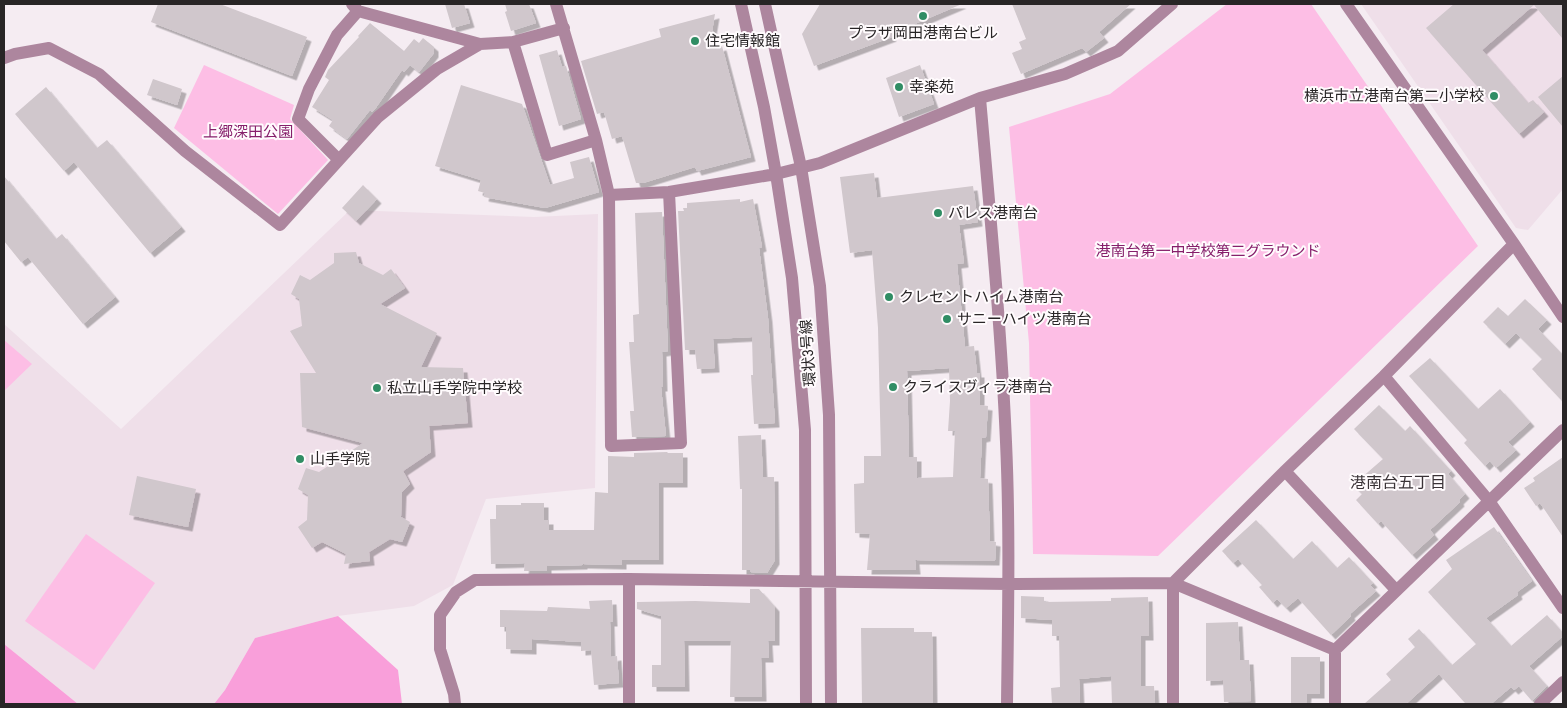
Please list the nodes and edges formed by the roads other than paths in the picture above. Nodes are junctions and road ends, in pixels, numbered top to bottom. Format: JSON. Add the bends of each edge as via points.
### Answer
{"nodes":[{"id":1,"x":556,"y":4,"type":"edge"},
{"id":2,"x":741,"y":4,"type":"edge"},
{"id":3,"x":765,"y":4,"type":"edge"},
{"id":4,"x":1172,"y":4,"type":"edge"},
{"id":5,"x":1346,"y":4,"type":"edge"},
{"id":6,"x":355,"y":7,"type":"edge"},
{"id":7,"x":564,"y":28,"type":"junction"},
{"id":8,"x":513,"y":42,"type":"junction"},
{"id":9,"x":480,"y":44,"type":"junction"},
{"id":10,"x":4,"y":58,"type":"edge"},
{"id":11,"x":980,"y":98,"type":"junction"},
{"id":12,"x":596,"y":140,"type":"junction"},
{"id":13,"x":339,"y":160,"type":"junction"},
{"id":14,"x":800,"y":167,"type":"junction"},
{"id":15,"x":776,"y":174,"type":"junction"},
{"id":16,"x":669,"y":192,"type":"junction"},
{"id":17,"x":609,"y":196,"type":"junction"},
{"id":18,"x":1514,"y":244,"type":"junction"},
{"id":19,"x":1563,"y":317,"type":"edge"},
{"id":20,"x":1384,"y":376,"type":"junction"},
{"id":21,"x":1563,"y":430,"type":"edge"},
{"id":22,"x":1285,"y":471,"type":"junction"},
{"id":23,"x":1489,"y":501,"type":"junction"},
{"id":24,"x":629,"y":579,"type":"junction"},
{"id":25,"x":805,"y":581,"type":"junction"},
{"id":26,"x":830,"y":581,"type":"junction"},
{"id":27,"x":1173,"y":583,"type":"junction"},
{"id":28,"x":1008,"y":584,"type":"junction"},
{"id":29,"x":1396,"y":590,"type":"junction"},
{"id":30,"x":1563,"y":608,"type":"edge"},
{"id":31,"x":1336,"y":650,"type":"junction"},
{"id":32,"x":1563,"y":682,"type":"edge"},
{"id":33,"x":455,"y":704,"type":"edge"},
{"id":34,"x":629,"y":704,"type":"edge"},
{"id":35,"x":806,"y":704,"type":"edge"},
{"id":36,"x":831,"y":704,"type":"edge"},
{"id":37,"x":1007,"y":704,"type":"edge"},
{"id":38,"x":1173,"y":704,"type":"edge"},
{"id":39,"x":1335,"y":704,"type":"edge"},
{"id":40,"x":1540,"y":704,"type":"edge"}],
"edges":[{"from":1,"to":7,"type":"street"},
{"from":2,"to":15,"type":"street","name":"環状3号線"},
{"from":3,"to":14,"type":"street","name":"環状3号線"},
{"from":4,"to":11,"type":"street","via":[[1118,51],[1065,74]]},
{"from":5,"to":18,"type":"street"},
{"from":6,"to":9,"type":"street"},
{"from":6,"to":13,"type":"street","via":[[309,89],[298,119]]},
{"from":7,"to":8,"type":"street"},
{"from":7,"to":12,"type":"street"},
{"from":8,"to":9,"type":"street"},
{"from":8,"to":12,"type":"street","via":[[547,155]]},
{"from":9,"to":13,"type":"street","via":[[437,69],[378,116]]},
{"from":10,"to":13,"type":"street","via":[[49,48],[99,74],[185,151],[280,226]]},
{"from":11,"to":14,"type":"street","via":[[820,163]]},
{"from":11,"to":28,"type":"street","via":[[999,321],[1006,444]]},
{"from":12,"to":17,"type":"street"},
{"from":14,"to":15,"type":"street"},
{"from":14,"to":26,"type":"street","name":"環状3号線","via":[[820,286],[829,405]]},
{"from":15,"to":16,"type":"street"},
{"from":15,"to":25,"type":"street","name":"環状3号線","via":[[792,278],[805,430]]},
{"from":16,"to":17,"type":"street"},
{"from":16,"to":17,"type":"street","via":[[681,443],[611,446]]},
{"from":18,"to":19,"type":"street"},
{"from":18,"to":20,"type":"street"},
{"from":20,"to":22,"type":"street"},
{"from":20,"to":23,"type":"street"},
{"from":21,"to":23,"type":"street"},
{"from":22,"to":27,"type":"street"},
{"from":22,"to":29,"type":"street"},
{"from":23,"to":29,"type":"street"},
{"from":23,"to":30,"type":"street"},
{"from":24,"to":25,"type":"street"},
{"from":24,"to":33,"type":"street","via":[[475,580],[456,592],[440,615],[440,650]]},
{"from":24,"to":34,"type":"street"},
{"from":25,"to":26,"type":"street"},
{"from":25,"to":35,"type":"street","name":"環状3号線"},
{"from":26,"to":28,"type":"street"},
{"from":26,"to":36,"type":"street","name":"環状3号線"},
{"from":27,"to":28,"type":"street"},
{"from":27,"to":31,"type":"street"},
{"from":27,"to":38,"type":"street"},
{"from":28,"to":37,"type":"street"},
{"from":29,"to":31,"type":"street"},
{"from":31,"to":39,"type":"street"},
{"from":32,"to":40,"type":"street"}]}
